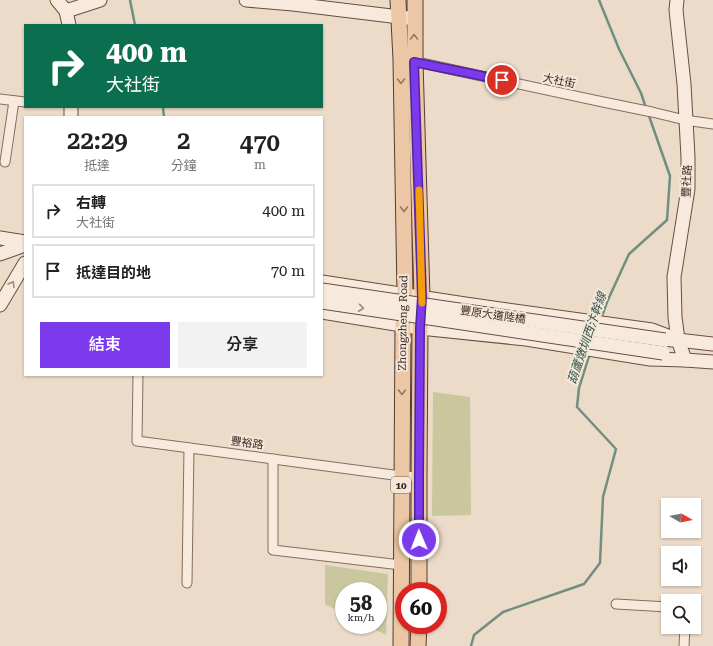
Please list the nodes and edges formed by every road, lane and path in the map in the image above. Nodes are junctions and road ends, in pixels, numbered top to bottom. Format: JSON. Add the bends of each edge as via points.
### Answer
{"nodes":[{"id":1,"x":57,"y":0,"type":"edge"},
{"id":2,"x":100,"y":0,"type":"edge"},
{"id":3,"x":246,"y":0,"type":"edge"},
{"id":4,"x":398,"y":0,"type":"edge"},
{"id":5,"x":415,"y":0,"type":"edge"},
{"id":6,"x":677,"y":0,"type":"edge"},
{"id":7,"x":66,"y":11,"type":"junction"},
{"id":8,"x":398,"y":17,"type":"junction"},
{"id":9,"x":414,"y":19,"type":"junction"},
{"id":10,"x":69,"y":24,"type":"edge"},
{"id":11,"x":408,"y":61,"type":"junction"},
{"id":12,"x":0,"y":99,"type":"edge"},
{"id":13,"x":14,"y":101,"type":"junction"},
{"id":14,"x":24,"y":102,"type":"edge"},
{"id":15,"x":686,"y":120,"type":"junction"},
{"id":16,"x":713,"y":124,"type":"edge"},
{"id":17,"x":5,"y":162,"type":"dead end"},
{"id":18,"x":0,"y":238,"type":"edge"},
{"id":19,"x":24,"y":243,"type":"edge"},
{"id":20,"x":24,"y":243,"type":"edge"},
{"id":21,"x":0,"y":255,"type":"edge"},
{"id":22,"x":24,"y":262,"type":"edge"},
{"id":23,"x":24,"y":264,"type":"edge"},
{"id":24,"x":323,"y":282,"type":"edge"},
{"id":25,"x":323,"y":290,"type":"edge"},
{"id":26,"x":405,"y":294,"type":"junction"},
{"id":27,"x":422,"y":297,"type":"junction"},
{"id":28,"x":323,"y":302,"type":"edge"},
{"id":29,"x":0,"y":304,"type":"edge"},
{"id":30,"x":323,"y":312,"type":"edge"},
{"id":31,"x":403,"y":324,"type":"junction"},
{"id":32,"x":420,"y":328,"type":"junction"},
{"id":33,"x":672,"y":340,"type":"junction"},
{"id":34,"x":713,"y":344,"type":"edge"},
{"id":35,"x":685,"y":360,"type":"junction"},
{"id":36,"x":713,"y":362,"type":"edge"},
{"id":37,"x":138,"y":376,"type":"edge"},
{"id":38,"x":188,"y":448,"type":"junction"},
{"id":39,"x":273,"y":459,"type":"junction"},
{"id":40,"x":401,"y":476,"type":"junction"},
{"id":41,"x":419,"y":477,"type":"junction"},
{"id":42,"x":401,"y":565,"type":"junction"},
{"id":43,"x":419,"y":582,"type":"edge"},
{"id":44,"x":187,"y":583,"type":"dead end"},
{"id":45,"x":616,"y":604,"type":"dead end"},
{"id":46,"x":661,"y":607,"type":"edge"},
{"id":47,"x":419,"y":634,"type":"edge"},
{"id":48,"x":685,"y":634,"type":"edge"},
{"id":49,"x":401,"y":646,"type":"edge"},
{"id":50,"x":418,"y":646,"type":"edge"},
{"id":51,"x":684,"y":646,"type":"edge"}],
"edges":[{"from":1,"to":7,"type":"street"},
{"from":2,"to":7,"type":"street"},
{"from":3,"to":8,"type":"street"},
{"from":4,"to":8,"type":"main road","name":"Zhongzheng Road","number":"10"},
{"from":5,"to":9,"type":"main road","name":"Zhongzheng Road","number":"10"},
{"from":6,"to":15,"type":"street","name":"豐社路"},
{"from":7,"to":10,"type":"street"},
{"from":8,"to":9,"type":"street"},
{"from":8,"to":11,"type":"main road","name":"Zhongzheng Road","number":"10"},
{"from":11,"to":9,"type":"main road","name":"Zhongzheng Road","number":"10","one_way":true},
{"from":11,"to":15,"type":"street","name":"大社街"},
{"from":11,"to":26,"type":"main road","name":"Zhongzheng Road","number":"10","one_way":true},
{"from":11,"to":27,"type":"main road","name":"Zhongzheng Road","number":"10"},
{"from":12,"to":13,"type":"street"},
{"from":13,"to":14,"type":"street"},
{"from":13,"to":17,"type":"street"},
{"from":15,"to":16,"type":"street","name":"大社街"},
{"from":15,"to":33,"type":"street","name":"豐社路","via":[[688,189],[674,277],[675,317]]},
{"from":18,"to":19,"type":"street"},
{"from":20,"to":21,"type":"street"},
{"from":21,"to":22,"type":"street"},
{"from":29,"to":23,"type":"street","one_way":true},
{"from":24,"to":26,"type":"street"},
{"from":25,"to":33,"type":"street","name":"豐原大道陸橋","bridge":true},
{"from":26,"to":27,"type":"street"},
{"from":26,"to":31,"type":"main road","name":"Zhongzheng Road","number":"10"},
{"from":27,"to":32,"type":"main road","name":"Zhongzheng Road","number":"10"},
{"from":27,"to":33,"type":"street","via":[[652,330],[668,335]]},
{"from":28,"to":35,"type":"street","name":"豐原大道陸橋","one_way":true,"bridge":true,"via":[[664,353]]},
{"from":30,"to":31,"type":"street"},
{"from":31,"to":32,"type":"street"},
{"from":31,"to":40,"type":"main road","name":"Zhongzheng Road","number":"10","one_way":true},
{"from":32,"to":35,"type":"street","via":[[526,339],[650,359]]},
{"from":32,"to":41,"type":"main road","name":"Zhongzheng Road","number":"10"},
{"from":33,"to":34,"type":"street"},
{"from":33,"to":35,"type":"street","name":"豐社路"},
{"from":35,"to":36,"type":"street"},
{"from":37,"to":38,"type":"street","name":"豐裕路","via":[[138,441]]},
{"from":38,"to":39,"type":"street","name":"豐裕路"},
{"from":38,"to":44,"type":"street"},
{"from":39,"to":40,"type":"street","name":"豐裕路"},
{"from":39,"to":42,"type":"street","via":[[273,550]]},
{"from":40,"to":41,"type":"street","name":"豐裕路"},
{"from":40,"to":42,"type":"main road","name":"Zhongzheng Road","number":"10"},
{"from":41,"to":43,"type":"main road","name":"Zhongzheng Road","number":"10"},
{"from":42,"to":49,"type":"main road","name":"Zhongzheng Road","number":"10"},
{"from":45,"to":46,"type":"street"},
{"from":47,"to":50,"type":"main road"},
{"from":48,"to":51,"type":"street"}]}
